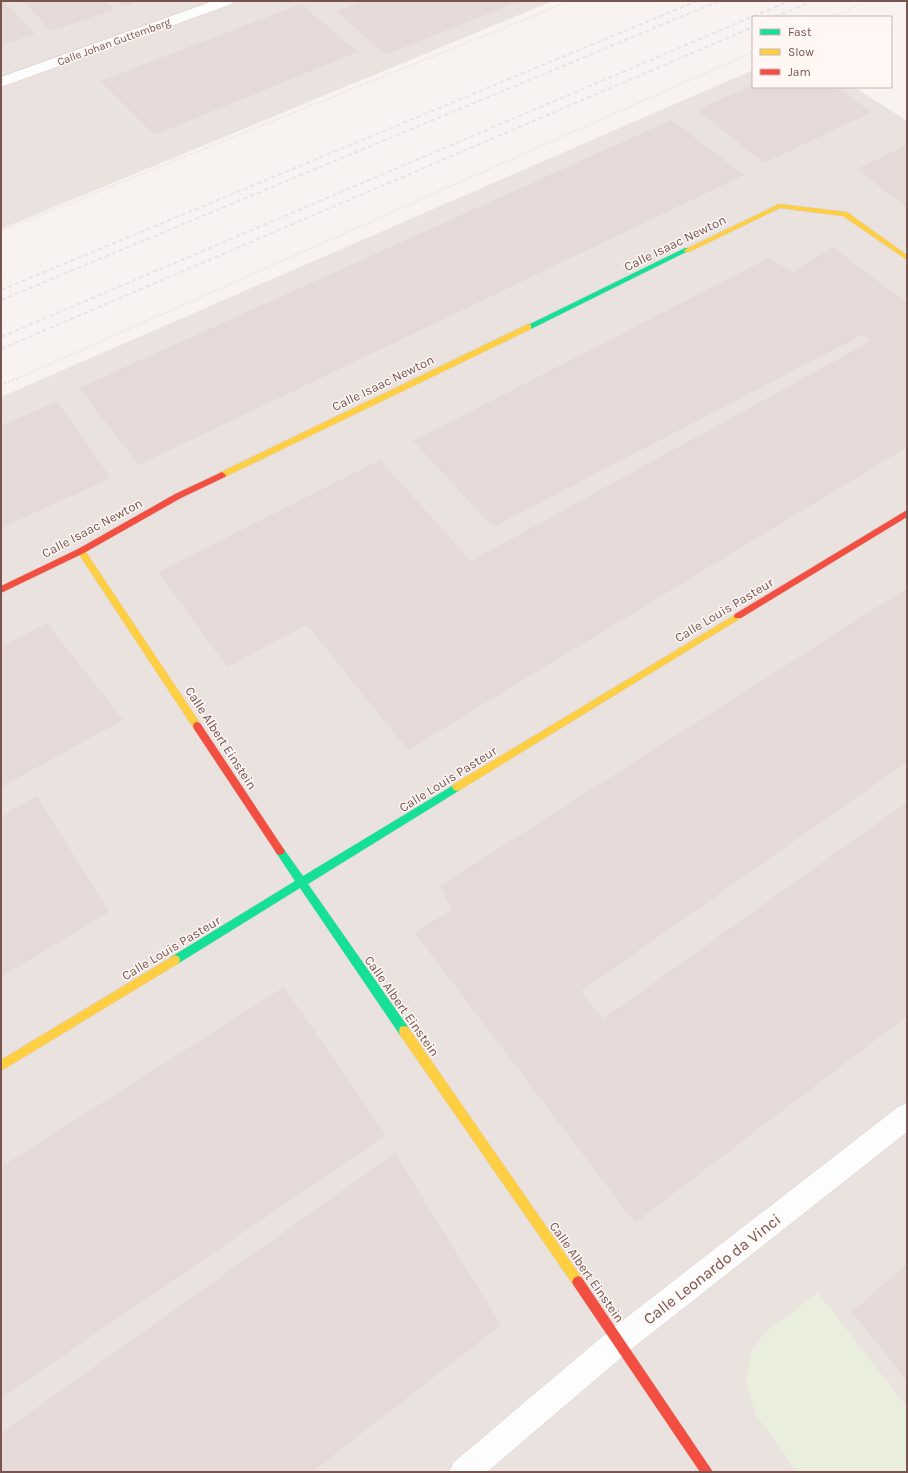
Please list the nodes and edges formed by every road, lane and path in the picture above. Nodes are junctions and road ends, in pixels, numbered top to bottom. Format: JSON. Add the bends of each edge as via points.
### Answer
{"nodes":[{"id":1,"x":227,"y":1,"type":"edge"},
{"id":2,"x":570,"y":1,"type":"edge"},
{"id":3,"x":868,"y":1,"type":"edge"},
{"id":4,"x":834,"y":16,"type":"edge"},
{"id":5,"x":752,"y":52,"type":"edge"},
{"id":6,"x":1,"y":82,"type":"edge"},
{"id":7,"x":1,"y":231,"type":"edge"},
{"id":8,"x":907,"y":258,"type":"edge"},
{"id":9,"x":1,"y":385,"type":"edge"},
{"id":10,"x":907,"y":513,"type":"edge"},
{"id":11,"x":81,"y":551,"type":"junction"},
{"id":12,"x":1,"y":590,"type":"edge"},
{"id":13,"x":302,"y":884,"type":"junction"},
{"id":14,"x":1,"y":1066,"type":"edge"},
{"id":15,"x":907,"y":1116,"type":"edge"},
{"id":16,"x":619,"y":1341,"type":"junction"},
{"id":17,"x":464,"y":1472,"type":"edge"},
{"id":18,"x":708,"y":1472,"type":"edge"}],
"edges":[{"from":1,"to":6,"type":"street","name":"Calle Johan Guttemberg"},
{"from":2,"to":7,"type":"path"},
{"from":3,"to":4,"type":"path"},
{"from":5,"to":9,"type":"path"},
{"from":8,"to":11,"type":"street","name":"Calle Isaac Newton","via":[[845,214],[779,206],[178,496]]},
{"from":10,"to":13,"type":"street","name":"Calle Louis Pasteur"},
{"from":11,"to":12,"type":"street","name":"Calle Isaac Newton"},
{"from":11,"to":13,"type":"street","name":"Calle Albert Einstein"},
{"from":13,"to":14,"type":"street","name":"Calle Louis Pasteur"},
{"from":13,"to":16,"type":"street","name":"Calle Albert Einstein"},
{"from":15,"to":16,"type":"street","name":"Calle Leonardo da Vinci"},
{"from":16,"to":17,"type":"street","name":"Calle Leonardo da Vinci"},
{"from":16,"to":18,"type":"street","name":"Calle Albert Einstein"}]}
